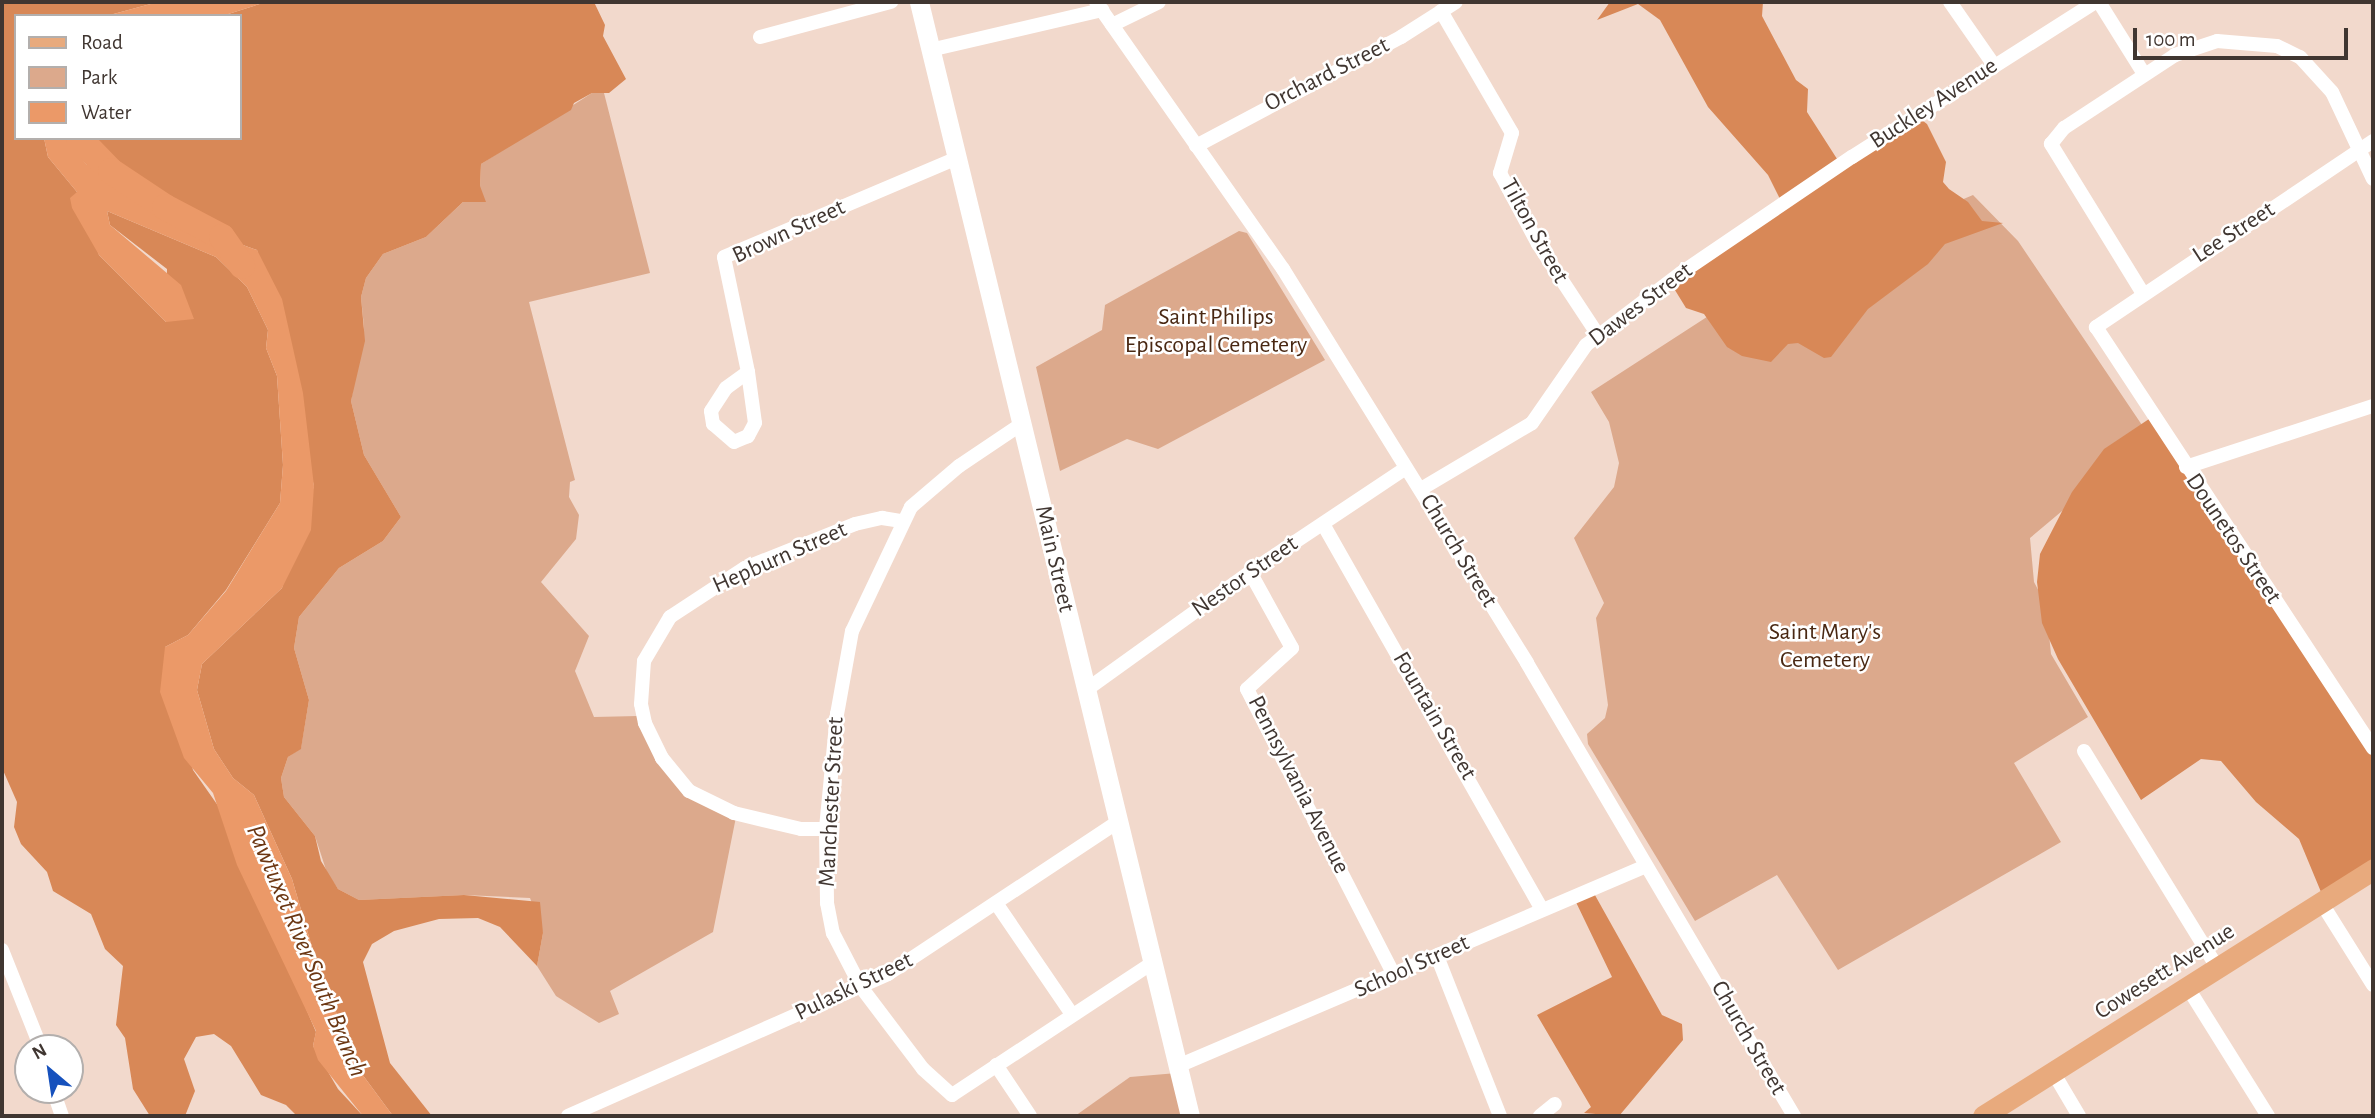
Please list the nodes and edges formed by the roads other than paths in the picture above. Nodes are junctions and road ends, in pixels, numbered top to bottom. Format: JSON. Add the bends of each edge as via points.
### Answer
{"nodes":[{"id":1,"x":891,"y":2,"type":"edge"},
{"id":2,"x":919,"y":2,"type":"edge"},
{"id":3,"x":1159,"y":2,"type":"edge"},
{"id":4,"x":1456,"y":2,"type":"edge"},
{"id":5,"x":1950,"y":2,"type":"edge"},
{"id":6,"x":2097,"y":2,"type":"edge"},
{"id":7,"x":1099,"y":6,"type":"edge"},
{"id":8,"x":1441,"y":11,"type":"junction"},
{"id":9,"x":1112,"y":25,"type":"junction"},
{"id":10,"x":760,"y":37,"type":"dead end"},
{"id":11,"x":930,"y":50,"type":"junction"},
{"id":12,"x":1994,"y":65,"type":"junction"},
{"id":13,"x":2144,"y":74,"type":"junction"},
{"id":14,"x":2367,"y":144,"type":"edge"},
{"id":15,"x":1196,"y":146,"type":"junction"},
{"id":16,"x":957,"y":158,"type":"junction"},
{"id":17,"x":2373,"y":179,"type":"edge"},
{"id":18,"x":1775,"y":208,"type":"joint"},
{"id":19,"x":2142,"y":292,"type":"junction"},
{"id":20,"x":2096,"y":327,"type":"joint"},
{"id":21,"x":1598,"y":335,"type":"junction"},
{"id":22,"x":748,"y":372,"type":"junction"},
{"id":23,"x":2373,"y":406,"type":"edge"},
{"id":24,"x":1023,"y":423,"type":"junction"},
{"id":25,"x":2186,"y":467,"type":"junction"},
{"id":26,"x":1406,"y":468,"type":"junction"},
{"id":27,"x":1421,"y":489,"type":"junction"},
{"id":28,"x":902,"y":522,"type":"junction"},
{"id":29,"x":1323,"y":524,"type":"junction"},
{"id":30,"x":1250,"y":572,"type":"junction"},
{"id":31,"x":1086,"y":690,"type":"junction"},
{"id":32,"x":2373,"y":748,"type":"edge"},
{"id":33,"x":2084,"y":751,"type":"dead end"},
{"id":34,"x":1119,"y":821,"type":"junction"},
{"id":35,"x":826,"y":829,"type":"junction"},
{"id":36,"x":1646,"y":866,"type":"junction"},
{"id":37,"x":2373,"y":869,"type":"edge"},
{"id":38,"x":2322,"y":902,"type":"junction"},
{"id":39,"x":996,"y":903,"type":"junction"},
{"id":40,"x":1542,"y":909,"type":"junction"},
{"id":41,"x":2,"y":950,"type":"edge"},
{"id":42,"x":1437,"y":956,"type":"junction"},
{"id":43,"x":1155,"y":961,"type":"junction"},
{"id":44,"x":2218,"y":969,"type":"junction"},
{"id":45,"x":1394,"y":975,"type":"junction"},
{"id":46,"x":2373,"y":985,"type":"edge"},
{"id":47,"x":861,"y":987,"type":"junction"},
{"id":48,"x":2188,"y":988,"type":"junction"},
{"id":49,"x":1071,"y":1013,"type":"junction"},
{"id":50,"x":35,"y":1034,"type":"edge"},
{"id":51,"x":996,"y":1065,"type":"junction"},
{"id":52,"x":1178,"y":1066,"type":"junction"},
{"id":53,"x":2053,"y":1072,"type":"junction"},
{"id":54,"x":1555,"y":1104,"type":"dead end"},
{"id":55,"x":568,"y":1116,"type":"edge"},
{"id":56,"x":1030,"y":1116,"type":"edge"},
{"id":57,"x":1190,"y":1116,"type":"edge"},
{"id":58,"x":1500,"y":1116,"type":"edge"},
{"id":59,"x":1540,"y":1116,"type":"edge"},
{"id":60,"x":1794,"y":1116,"type":"edge"},
{"id":61,"x":1983,"y":1116,"type":"edge"},
{"id":62,"x":2079,"y":1116,"type":"edge"},
{"id":63,"x":2268,"y":1116,"type":"edge"}],
"edges":[{"from":1,"to":10,"type":"street"},
{"from":2,"to":11,"type":"main road","name":"Main Street"},
{"from":3,"to":9,"type":"street"},
{"from":4,"to":8,"type":"street","name":"Orchard Street"},
{"from":5,"to":12,"type":"street"},
{"from":6,"to":12,"type":"street","name":"Buckley Avenue"},
{"from":6,"to":13,"type":"street"},
{"from":7,"to":9,"type":"street","name":"Church Street"},
{"from":7,"to":11,"type":"street"},
{"from":8,"to":15,"type":"street","name":"Orchard Street"},
{"from":8,"to":21,"type":"street","name":"Tilton Street","via":[[1512,133],[1500,173],[1538,244]]},
{"from":9,"to":15,"type":"street","name":"Church Street"},
{"from":11,"to":16,"type":"main road","name":"Main Street"},
{"from":12,"to":18,"type":"street","name":"Buckley Avenue"},
{"from":13,"to":14,"type":"street","via":[[2175,55],[2217,41],[2277,46],[2317,71]]},
{"from":13,"to":19,"type":"street","via":[[2064,128],[2052,143]]},
{"from":14,"to":17,"type":"street"},
{"from":14,"to":19,"type":"street","name":"Lee Street"},
{"from":15,"to":26,"type":"street","name":"Church Street","via":[[1283,269]]},
{"from":16,"to":22,"type":"street","name":"Brown Street","via":[[724,257]]},
{"from":16,"to":24,"type":"main road","name":"Main Street"},
{"from":18,"to":21,"type":"street","name":"Dawes Street"},
{"from":19,"to":20,"type":"street","name":"Lee Street"},
{"from":20,"to":25,"type":"street","name":"Dounetos Street"},
{"from":21,"to":27,"type":"street","name":"Dawes Street","via":[[1586,345],[1532,423]]},
{"from":22,"to":22,"type":"street","name":"Brown Street","via":[[755,423],[738,442],[726,440],[713,424],[711,411],[726,388]]},
{"from":23,"to":25,"type":"street"},
{"from":24,"to":28,"type":"street","name":"Manchester Street","via":[[936,485]]},
{"from":24,"to":31,"type":"main road","name":"Main Street"},
{"from":25,"to":32,"type":"street","name":"Dounetos Street"},
{"from":26,"to":27,"type":"street","name":"Church Street"},
{"from":26,"to":29,"type":"street","name":"Nestor Street"},
{"from":27,"to":36,"type":"street","name":"Church Street"},
{"from":28,"to":35,"type":"street","name":"Manchester Street","via":[[852,631],[837,714]]},
{"from":28,"to":35,"type":"street","name":"Hepburn Street","via":[[882,518],[823,534],[745,568],[670,617],[644,662],[641,704],[645,723],[662,758],[689,790],[734,813],[801,829]]},
{"from":29,"to":30,"type":"street","name":"Nestor Street"},
{"from":29,"to":40,"type":"street","name":"Fountain Street"},
{"from":30,"to":31,"type":"street","name":"Nestor Street"},
{"from":30,"to":45,"type":"street","name":"Pennsylvania Avenue","via":[[1292,649],[1247,689]]},
{"from":31,"to":34,"type":"main road","name":"Main Street"},
{"from":33,"to":44,"type":"street"},
{"from":34,"to":39,"type":"street","name":"Pulaski Street"},
{"from":34,"to":43,"type":"main road","name":"Main Street"},
{"from":35,"to":47,"type":"street","name":"Manchester Street","via":[[827,903],[833,933]]},
{"from":36,"to":40,"type":"street","name":"School Street"},
{"from":36,"to":60,"type":"street","name":"Church Street"},
{"from":37,"to":38,"type":"main road","name":"Cowesett Avenue"},
{"from":38,"to":44,"type":"main road","name":"Cowesett Avenue"},
{"from":38,"to":46,"type":"street"},
{"from":39,"to":47,"type":"street","name":"Pulaski Street","via":[[929,950]]},
{"from":39,"to":49,"type":"street"},
{"from":40,"to":42,"type":"street","name":"School Street"},
{"from":41,"to":50,"type":"street"},
{"from":42,"to":45,"type":"street","name":"School Street"},
{"from":42,"to":58,"type":"street"},
{"from":43,"to":49,"type":"street"},
{"from":43,"to":52,"type":"main road","name":"Main Street"},
{"from":44,"to":48,"type":"main road","name":"Cowesett Avenue"},
{"from":45,"to":52,"type":"street","name":"School Street"},
{"from":47,"to":51,"type":"street","name":"Manchester Street","via":[[946,1092],[952,1095]]},
{"from":47,"to":55,"type":"street","name":"Pulaski Street"},
{"from":48,"to":53,"type":"main road","name":"Cowesett Avenue"},
{"from":48,"to":63,"type":"street"},
{"from":49,"to":51,"type":"street"},
{"from":51,"to":56,"type":"street"},
{"from":52,"to":57,"type":"main road","name":"Main Street"},
{"from":53,"to":61,"type":"main road","name":"Cowesett Avenue"},
{"from":53,"to":62,"type":"street"},
{"from":54,"to":59,"type":"street"}]}
